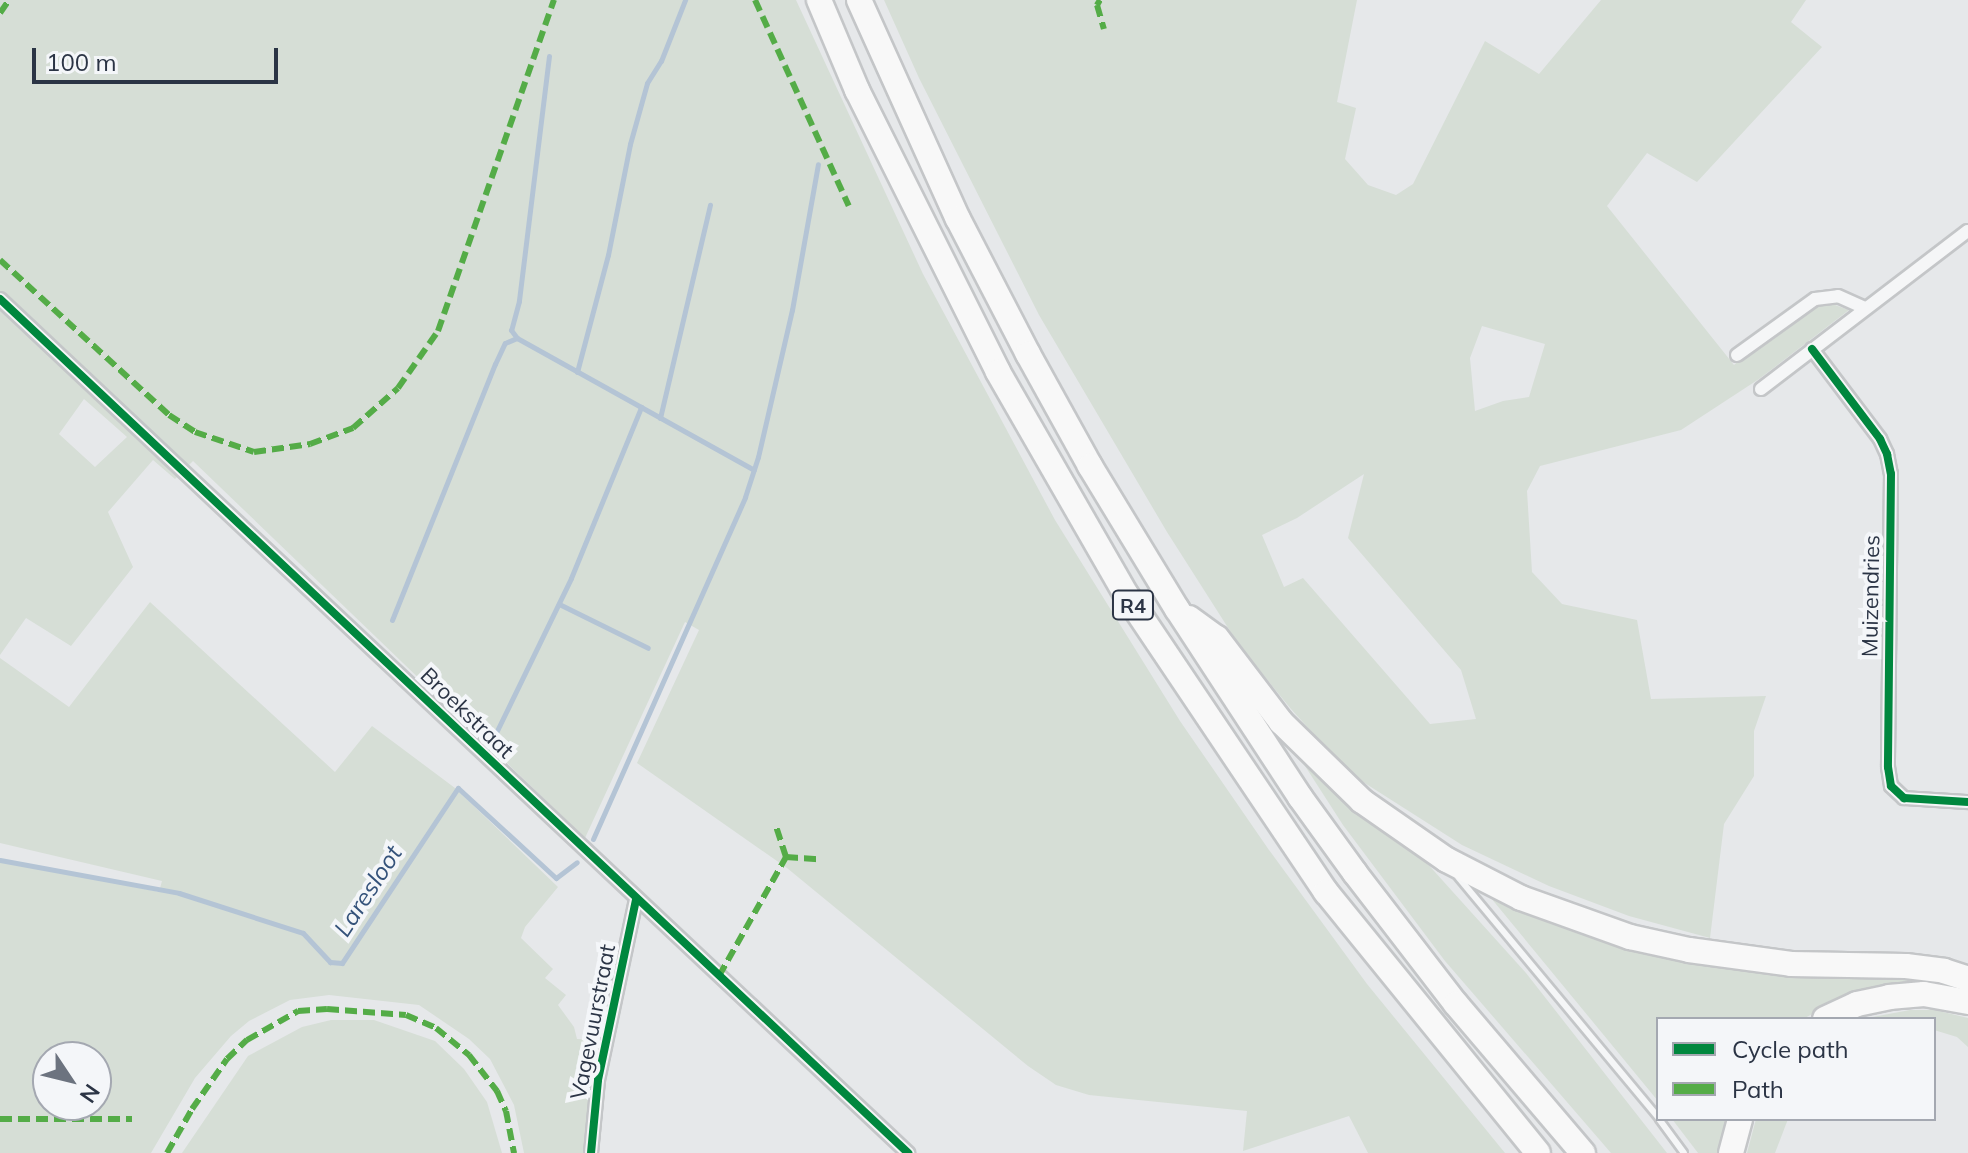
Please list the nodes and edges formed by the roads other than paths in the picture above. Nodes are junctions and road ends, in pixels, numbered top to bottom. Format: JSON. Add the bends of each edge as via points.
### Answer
{"nodes":[{"id":1,"x":819,"y":0,"type":"edge"},
{"id":2,"x":859,"y":0,"type":"edge"},
{"id":3,"x":1968,"y":231,"type":"edge"},
{"id":4,"x":0,"y":299,"type":"edge"},
{"id":5,"x":1865,"y":308,"type":"junction"},
{"id":6,"x":1812,"y":349,"type":"junction"},
{"id":7,"x":1737,"y":355,"type":"dead end"},
{"id":8,"x":1761,"y":389,"type":"dead end"},
{"id":9,"x":1177,"y":609,"type":"junction"},
{"id":10,"x":1968,"y":802,"type":"edge"},
{"id":11,"x":1447,"y":860,"type":"junction"},
{"id":12,"x":636,"y":900,"type":"junction"},
{"id":13,"x":1968,"y":979,"type":"edge"},
{"id":14,"x":1968,"y":1002,"type":"edge"},
{"id":15,"x":1829,"y":1017,"type":"edge"},
{"id":16,"x":1656,"y":1114,"type":"edge"},
{"id":17,"x":1661,"y":1121,"type":"edge"},
{"id":18,"x":1739,"y":1121,"type":"edge"},
{"id":19,"x":591,"y":1153,"type":"edge"},
{"id":20,"x":908,"y":1153,"type":"edge"},
{"id":21,"x":1538,"y":1153,"type":"edge"},
{"id":22,"x":1583,"y":1153,"type":"edge"},
{"id":23,"x":1684,"y":1153,"type":"edge"},
{"id":24,"x":1731,"y":1153,"type":"edge"}],
"edges":[{"from":1,"to":21,"type":"highway","number":"R4","via":[[857,90],[998,372],[1127,596],[1326,892]]},
{"from":2,"to":9,"type":"highway","number":"R4","via":[[958,219],[1028,354]]},
{"from":3,"to":5,"type":"street"},
{"from":4,"to":12,"type":"street","name":"Broekstraat"},
{"from":5,"to":6,"type":"street"},
{"from":5,"to":7,"type":"street","via":[[1838,296],[1815,299]]},
{"from":6,"to":8,"type":"street"},
{"from":6,"to":10,"type":"street","name":"Muizendries","via":[[1880,439],[1891,474],[1891,786],[1904,798]]},
{"from":9,"to":11,"type":"highway","via":[[1217,638],[1319,763],[1362,801]]},
{"from":9,"to":22,"type":"highway","number":"R4","via":[[1355,873],[1456,1004]]},
{"from":11,"to":13,"type":"highway","via":[[1576,920],[1689,950],[1791,964],[1906,966]]},
{"from":11,"to":16,"type":"lane"},
{"from":12,"to":19,"type":"street","name":"Vagevuurstraat","via":[[598,1080]]},
{"from":12,"to":20,"type":"street","name":"Broekstraat"},
{"from":14,"to":15,"type":"highway","via":[[1924,994],[1889,997]]},
{"from":17,"to":23,"type":"lane"},
{"from":18,"to":24,"type":"highway"}]}
